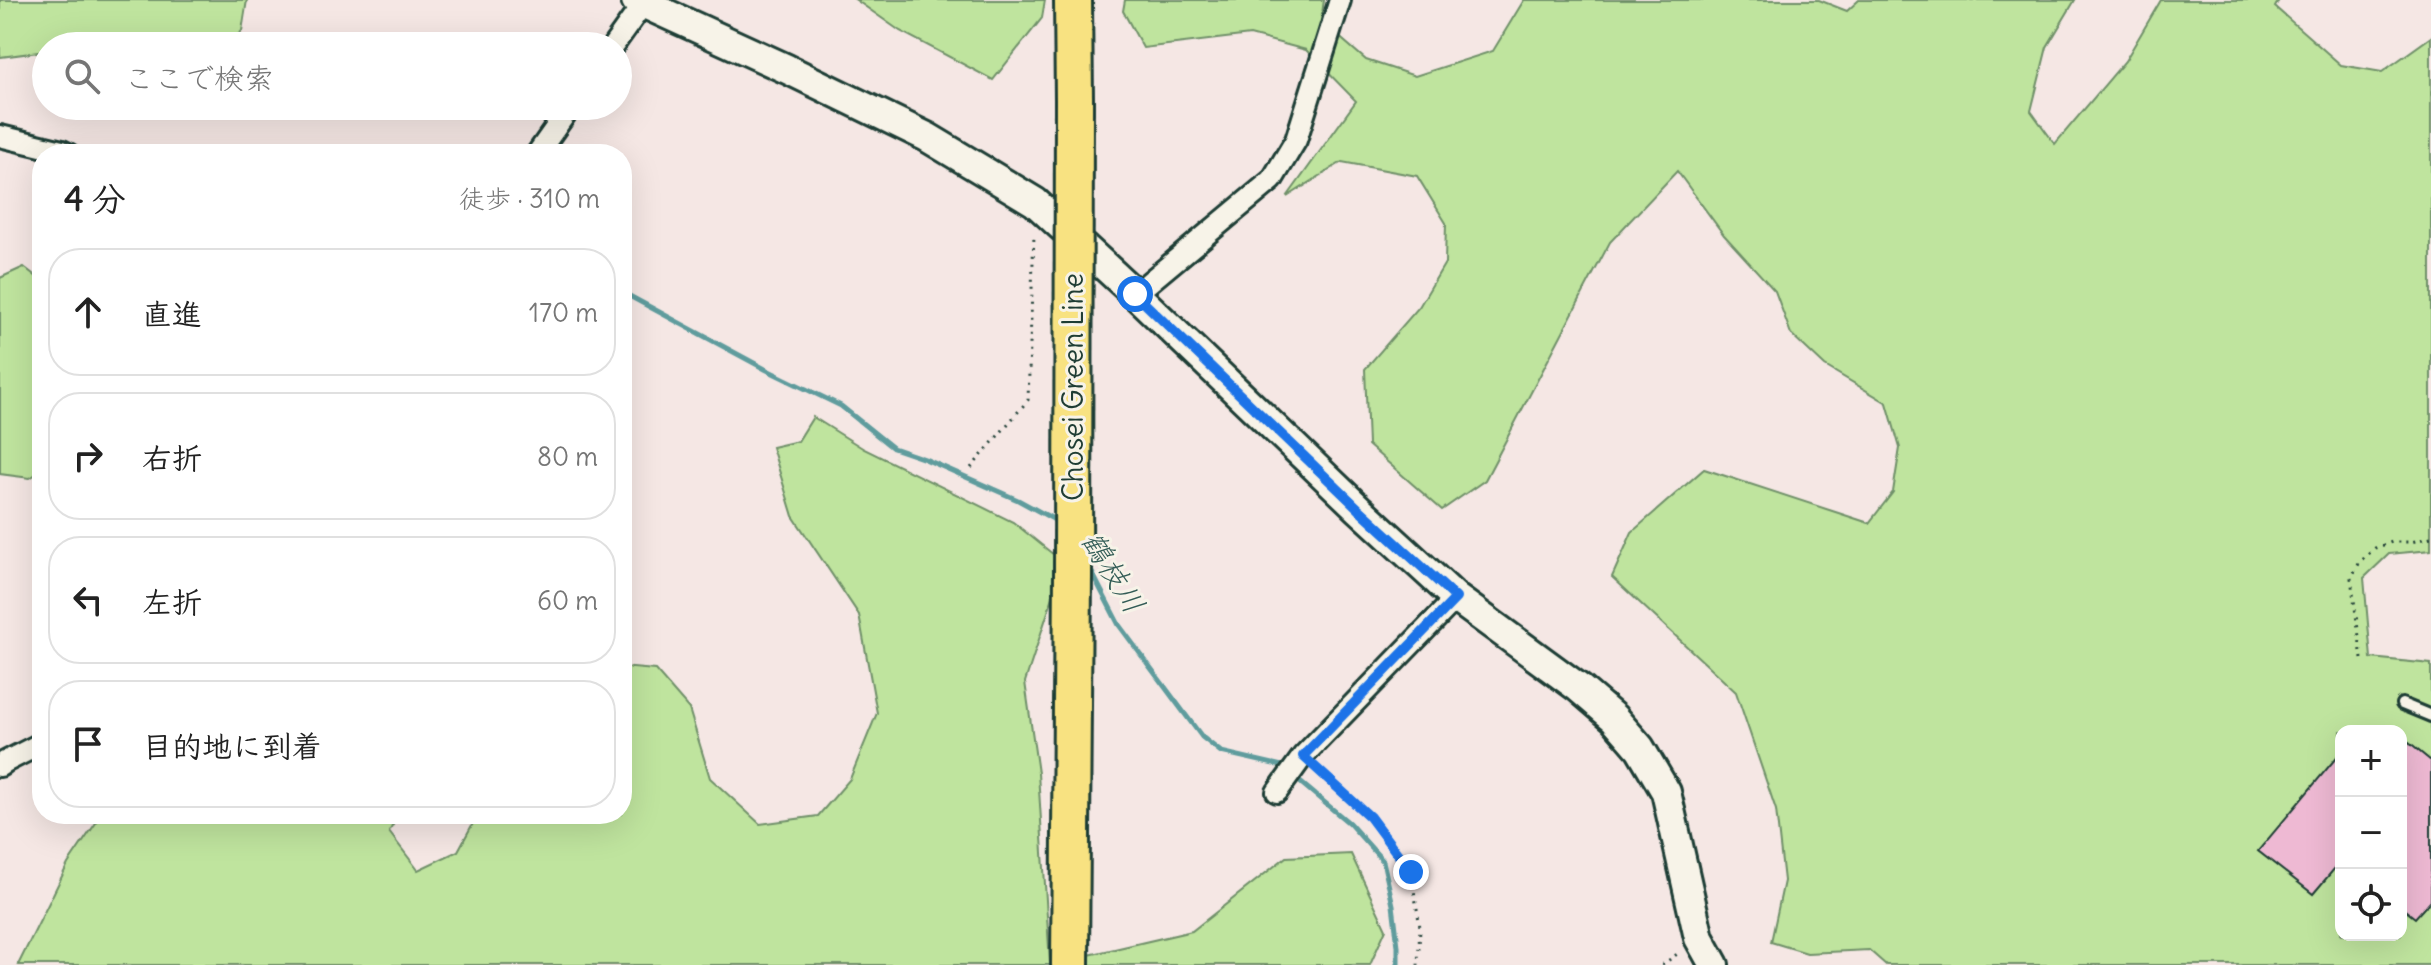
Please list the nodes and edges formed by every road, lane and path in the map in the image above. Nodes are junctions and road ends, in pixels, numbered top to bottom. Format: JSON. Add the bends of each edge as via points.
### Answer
{"nodes":[{"id":1,"x":1073,"y":0,"type":"edge"},
{"id":2,"x":1340,"y":0,"type":"edge"},
{"id":3,"x":640,"y":2,"type":"edge"},
{"id":4,"x":622,"y":32,"type":"edge"},
{"id":5,"x":561,"y":120,"type":"edge"},
{"id":6,"x":0,"y":136,"type":"edge"},
{"id":7,"x":33,"y":144,"type":"edge"},
{"id":8,"x":544,"y":144,"type":"edge"},
{"id":9,"x":1035,"y":202,"type":"junction"},
{"id":10,"x":1135,"y":294,"type":"junction"},
{"id":11,"x":971,"y":468,"type":"dead end"},
{"id":12,"x":2431,"y":537,"type":"edge"},
{"id":13,"x":1456,"y":598,"type":"junction"},
{"id":14,"x":2362,"y":659,"type":"dead end"},
{"id":15,"x":2402,"y":704,"type":"dead end"},
{"id":16,"x":2431,"y":716,"type":"edge"},
{"id":17,"x":32,"y":748,"type":"edge"},
{"id":18,"x":1303,"y":756,"type":"junction"},
{"id":19,"x":0,"y":766,"type":"edge"},
{"id":20,"x":1277,"y":792,"type":"dead end"},
{"id":21,"x":1070,"y":965,"type":"edge"},
{"id":22,"x":1418,"y":965,"type":"edge"},
{"id":23,"x":1714,"y":965,"type":"edge"}],
"edges":[{"from":1,"to":21,"type":"highway","name":"Chosei Green Line","bridge":true},
{"from":2,"to":10,"type":"street","via":[[1296,140],[1272,180]]},
{"from":3,"to":4,"type":"street"},
{"from":3,"to":9,"type":"street","via":[[927,137]]},
{"from":5,"to":8,"type":"street"},
{"from":6,"to":7,"type":"street"},
{"from":9,"to":10,"type":"street"},
{"from":9,"to":11,"type":"path","via":[[1028,400]]},
{"from":10,"to":13,"type":"street"},
{"from":12,"to":14,"type":"path","via":[[2392,542],[2360,562],[2351,578]]},
{"from":13,"to":18,"type":"street"},
{"from":13,"to":23,"type":"street","via":[[1579,688],[1640,748],[1666,792],[1699,938]]},
{"from":15,"to":16,"type":"lane"},
{"from":17,"to":19,"type":"street"},
{"from":18,"to":20,"type":"street"},
{"from":18,"to":22,"type":"path","via":[[1370,817],[1411,872],[1420,927]]}]}
